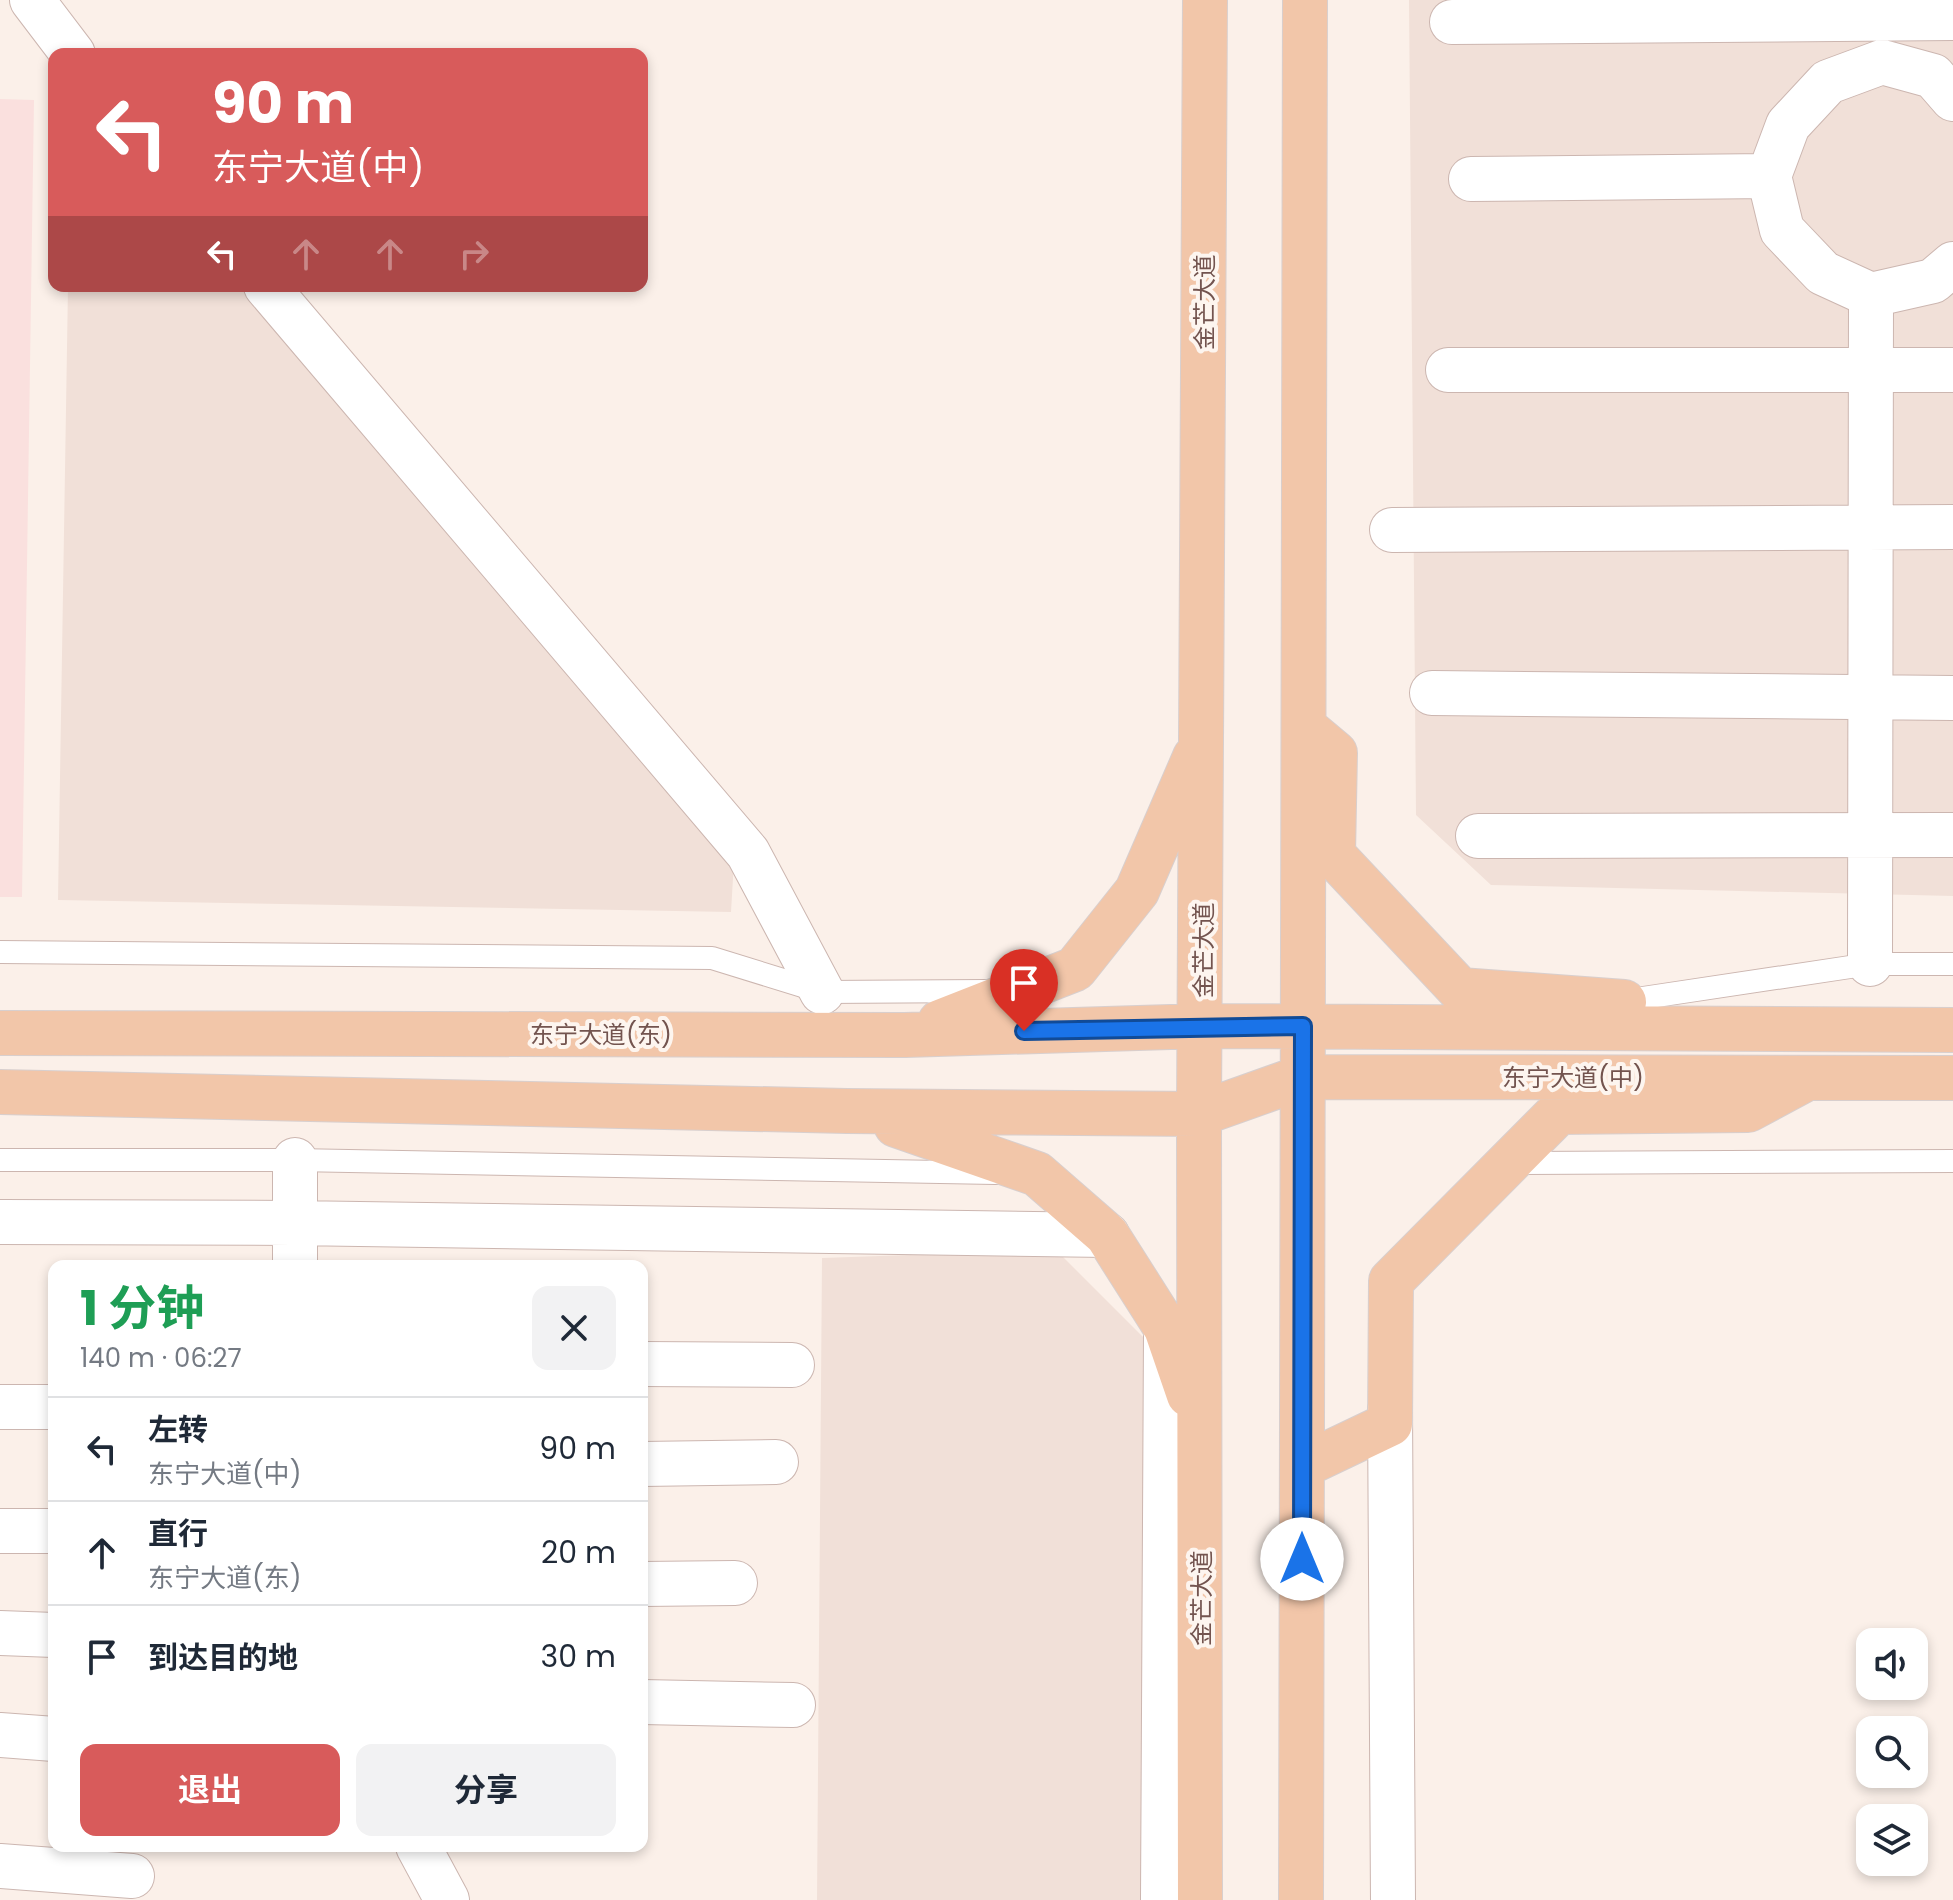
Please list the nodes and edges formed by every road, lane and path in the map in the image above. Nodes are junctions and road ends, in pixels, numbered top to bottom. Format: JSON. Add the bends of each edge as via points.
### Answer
{"nodes":[{"id":1,"x":32,"y":0,"type":"edge"},
{"id":2,"x":1205,"y":0,"type":"edge"},
{"id":3,"x":1305,"y":0,"type":"edge"},
{"id":4,"x":1883,"y":9,"type":"edge"},
{"id":5,"x":1953,"y":18,"type":"edge"},
{"id":6,"x":1452,"y":22,"type":"dead end"},
{"id":7,"x":68,"y":48,"type":"edge"},
{"id":8,"x":1882,"y":62,"type":"junction"},
{"id":9,"x":1953,"y":99,"type":"edge"},
{"id":10,"x":1769,"y":176,"type":"junction"},
{"id":11,"x":1471,"y":179,"type":"dead end"},
{"id":12,"x":1953,"y":264,"type":"edge"},
{"id":13,"x":271,"y":292,"type":"edge"},
{"id":14,"x":1871,"y":295,"type":"junction"},
{"id":15,"x":1448,"y":370,"type":"dead end"},
{"id":16,"x":1871,"y":370,"type":"junction"},
{"id":17,"x":1953,"y":370,"type":"edge"},
{"id":18,"x":1871,"y":527,"type":"junction"},
{"id":19,"x":1953,"y":527,"type":"edge"},
{"id":20,"x":1392,"y":530,"type":"dead end"},
{"id":21,"x":1432,"y":693,"type":"dead end"},
{"id":22,"x":1870,"y":698,"type":"junction"},
{"id":23,"x":1953,"y":698,"type":"edge"},
{"id":24,"x":1304,"y":727,"type":"junction"},
{"id":25,"x":1203,"y":736,"type":"junction"},
{"id":26,"x":1953,"y":835,"type":"edge"},
{"id":27,"x":1478,"y":836,"type":"dead end"},
{"id":28,"x":1870,"y":836,"type":"junction"},
{"id":29,"x":0,"y":952,"type":"edge"},
{"id":30,"x":1870,"y":964,"type":"junction"},
{"id":31,"x":1953,"y":964,"type":"edge"},
{"id":32,"x":1027,"y":991,"type":"junction"},
{"id":33,"x":822,"y":992,"type":"junction"},
{"id":34,"x":1623,"y":1001,"type":"junction"},
{"id":35,"x":1203,"y":1026,"type":"junction"},
{"id":36,"x":1303,"y":1026,"type":"junction"},
{"id":37,"x":1662,"y":1029,"type":"junction"},
{"id":38,"x":1953,"y":1030,"type":"edge"},
{"id":39,"x":0,"y":1033,"type":"edge"},
{"id":40,"x":905,"y":1035,"type":"junction"},
{"id":41,"x":1303,"y":1077,"type":"junction"},
{"id":42,"x":1809,"y":1078,"type":"junction"},
{"id":43,"x":1953,"y":1078,"type":"edge"},
{"id":44,"x":0,"y":1092,"type":"edge"},
{"id":45,"x":847,"y":1111,"type":"junction"},
{"id":46,"x":1199,"y":1114,"type":"junction"},
{"id":47,"x":0,"y":1160,"type":"edge"},
{"id":48,"x":295,"y":1160,"type":"junction"},
{"id":49,"x":1953,"y":1161,"type":"edge"},
{"id":50,"x":1508,"y":1163,"type":"junction"},
{"id":51,"x":1037,"y":1174,"type":"junction"},
{"id":52,"x":0,"y":1222,"type":"edge"},
{"id":53,"x":293,"y":1223,"type":"junction"},
{"id":54,"x":1107,"y":1235,"type":"junction"},
{"id":55,"x":295,"y":1260,"type":"edge"},
{"id":56,"x":1166,"y":1328,"type":"junction"},
{"id":57,"x":648,"y":1364,"type":"edge"},
{"id":58,"x":792,"y":1365,"type":"dead end"},
{"id":59,"x":0,"y":1407,"type":"edge"},
{"id":60,"x":48,"y":1407,"type":"edge"},
{"id":61,"x":1390,"y":1410,"type":"junction"},
{"id":62,"x":1202,"y":1431,"type":"junction"},
{"id":63,"x":776,"y":1462,"type":"dead end"},
{"id":64,"x":648,"y":1464,"type":"edge"},
{"id":65,"x":1302,"y":1466,"type":"junction"},
{"id":66,"x":0,"y":1531,"type":"edge"},
{"id":67,"x":48,"y":1531,"type":"edge"},
{"id":68,"x":735,"y":1583,"type":"dead end"},
{"id":69,"x":648,"y":1584,"type":"edge"},
{"id":70,"x":0,"y":1633,"type":"edge"},
{"id":71,"x":48,"y":1635,"type":"edge"},
{"id":72,"x":648,"y":1702,"type":"edge"},
{"id":73,"x":793,"y":1705,"type":"dead end"},
{"id":74,"x":0,"y":1735,"type":"edge"},
{"id":75,"x":48,"y":1739,"type":"edge"},
{"id":76,"x":421,"y":1852,"type":"edge"},
{"id":77,"x":0,"y":1866,"type":"edge"},
{"id":78,"x":132,"y":1876,"type":"dead end"},
{"id":79,"x":447,"y":1900,"type":"edge"},
{"id":80,"x":1163,"y":1900,"type":"edge"},
{"id":81,"x":1200,"y":1900,"type":"edge"},
{"id":82,"x":1301,"y":1900,"type":"edge"},
{"id":83,"x":1393,"y":1900,"type":"edge"}],
"edges":[{"from":1,"to":7,"type":"street"},
{"from":2,"to":25,"type":"main road","name":"金芒大道"},
{"from":3,"to":24,"type":"main road"},
{"from":4,"to":5,"type":"street"},
{"from":4,"to":6,"type":"street"},
{"from":4,"to":8,"type":"street"},
{"from":8,"to":9,"type":"street","via":[[1933,76]]},
{"from":8,"to":10,"type":"street","via":[[1828,82],[1788,125]]},
{"from":10,"to":11,"type":"street"},
{"from":10,"to":14,"type":"street","via":[[1782,230],[1823,273]]},
{"from":12,"to":14,"type":"street","via":[[1933,281]]},
{"from":13,"to":33,"type":"street","via":[[748,853]]},
{"from":14,"to":16,"type":"street"},
{"from":15,"to":16,"type":"street"},
{"from":16,"to":17,"type":"street"},
{"from":16,"to":18,"type":"street"},
{"from":18,"to":19,"type":"street"},
{"from":18,"to":20,"type":"street"},
{"from":18,"to":22,"type":"street"},
{"from":21,"to":22,"type":"street"},
{"from":22,"to":23,"type":"street"},
{"from":22,"to":28,"type":"street"},
{"from":24,"to":34,"type":"main road","via":[[1335,753],[1333,855],[1460,990]]},
{"from":24,"to":36,"type":"main road"},
{"from":25,"to":32,"type":"main road","via":[[1137,891],[1075,969]]},
{"from":25,"to":35,"type":"main road","name":"金芒大道"},
{"from":26,"to":28,"type":"street"},
{"from":27,"to":28,"type":"street"},
{"from":28,"to":30,"type":"street"},
{"from":29,"to":33,"type":"lane","via":[[712,958]]},
{"from":30,"to":31,"type":"lane"},
{"from":30,"to":34,"type":"lane"},
{"from":32,"to":33,"type":"lane"},
{"from":32,"to":40,"type":"main road"},
{"from":34,"to":37,"type":"main road"},
{"from":35,"to":36,"type":"main road","name":"东宁大道(中)"},
{"from":35,"to":40,"type":"main road","name":"东宁大道(东)"},
{"from":35,"to":46,"type":"main road","name":"金芒大道"},
{"from":36,"to":37,"type":"main road","name":"东宁大道(中)"},
{"from":36,"to":41,"type":"main road"},
{"from":37,"to":38,"type":"main road","name":"东宁大道(中)"},
{"from":39,"to":40,"type":"main road","name":"东宁大道(东)"},
{"from":41,"to":42,"type":"main road","name":"东宁大道(中)"},
{"from":41,"to":46,"type":"main road","name":"东宁大道(中)"},
{"from":41,"to":65,"type":"main road"},
{"from":42,"to":43,"type":"main road","name":"东宁大道(中)"},
{"from":42,"to":50,"type":"main road","via":[[1748,1110],[1559,1112]]},
{"from":44,"to":45,"type":"main road"},
{"from":45,"to":46,"type":"main road"},
{"from":45,"to":51,"type":"main road"},
{"from":46,"to":62,"type":"main road","name":"金芒大道"},
{"from":47,"to":48,"type":"lane"},
{"from":48,"to":51,"type":"lane"},
{"from":48,"to":53,"type":"street"},
{"from":49,"to":50,"type":"lane"},
{"from":50,"to":61,"type":"main road","via":[[1391,1281]]},
{"from":51,"to":54,"type":"main road"},
{"from":52,"to":53,"type":"street"},
{"from":53,"to":54,"type":"street"},
{"from":53,"to":55,"type":"street"},
{"from":54,"to":56,"type":"main road"},
{"from":56,"to":62,"type":"main road"},
{"from":56,"to":80,"type":"street"},
{"from":57,"to":58,"type":"street"},
{"from":59,"to":60,"type":"street"},
{"from":61,"to":65,"type":"main road","via":[[1390,1424]]},
{"from":61,"to":83,"type":"street"},
{"from":62,"to":81,"type":"main road","name":"金芒大道"},
{"from":63,"to":64,"type":"street"},
{"from":65,"to":82,"type":"main road"},
{"from":66,"to":67,"type":"street"},
{"from":68,"to":69,"type":"street"},
{"from":70,"to":71,"type":"street"},
{"from":72,"to":73,"type":"street"},
{"from":74,"to":75,"type":"street"},
{"from":76,"to":79,"type":"street"},
{"from":77,"to":78,"type":"street"}]}
